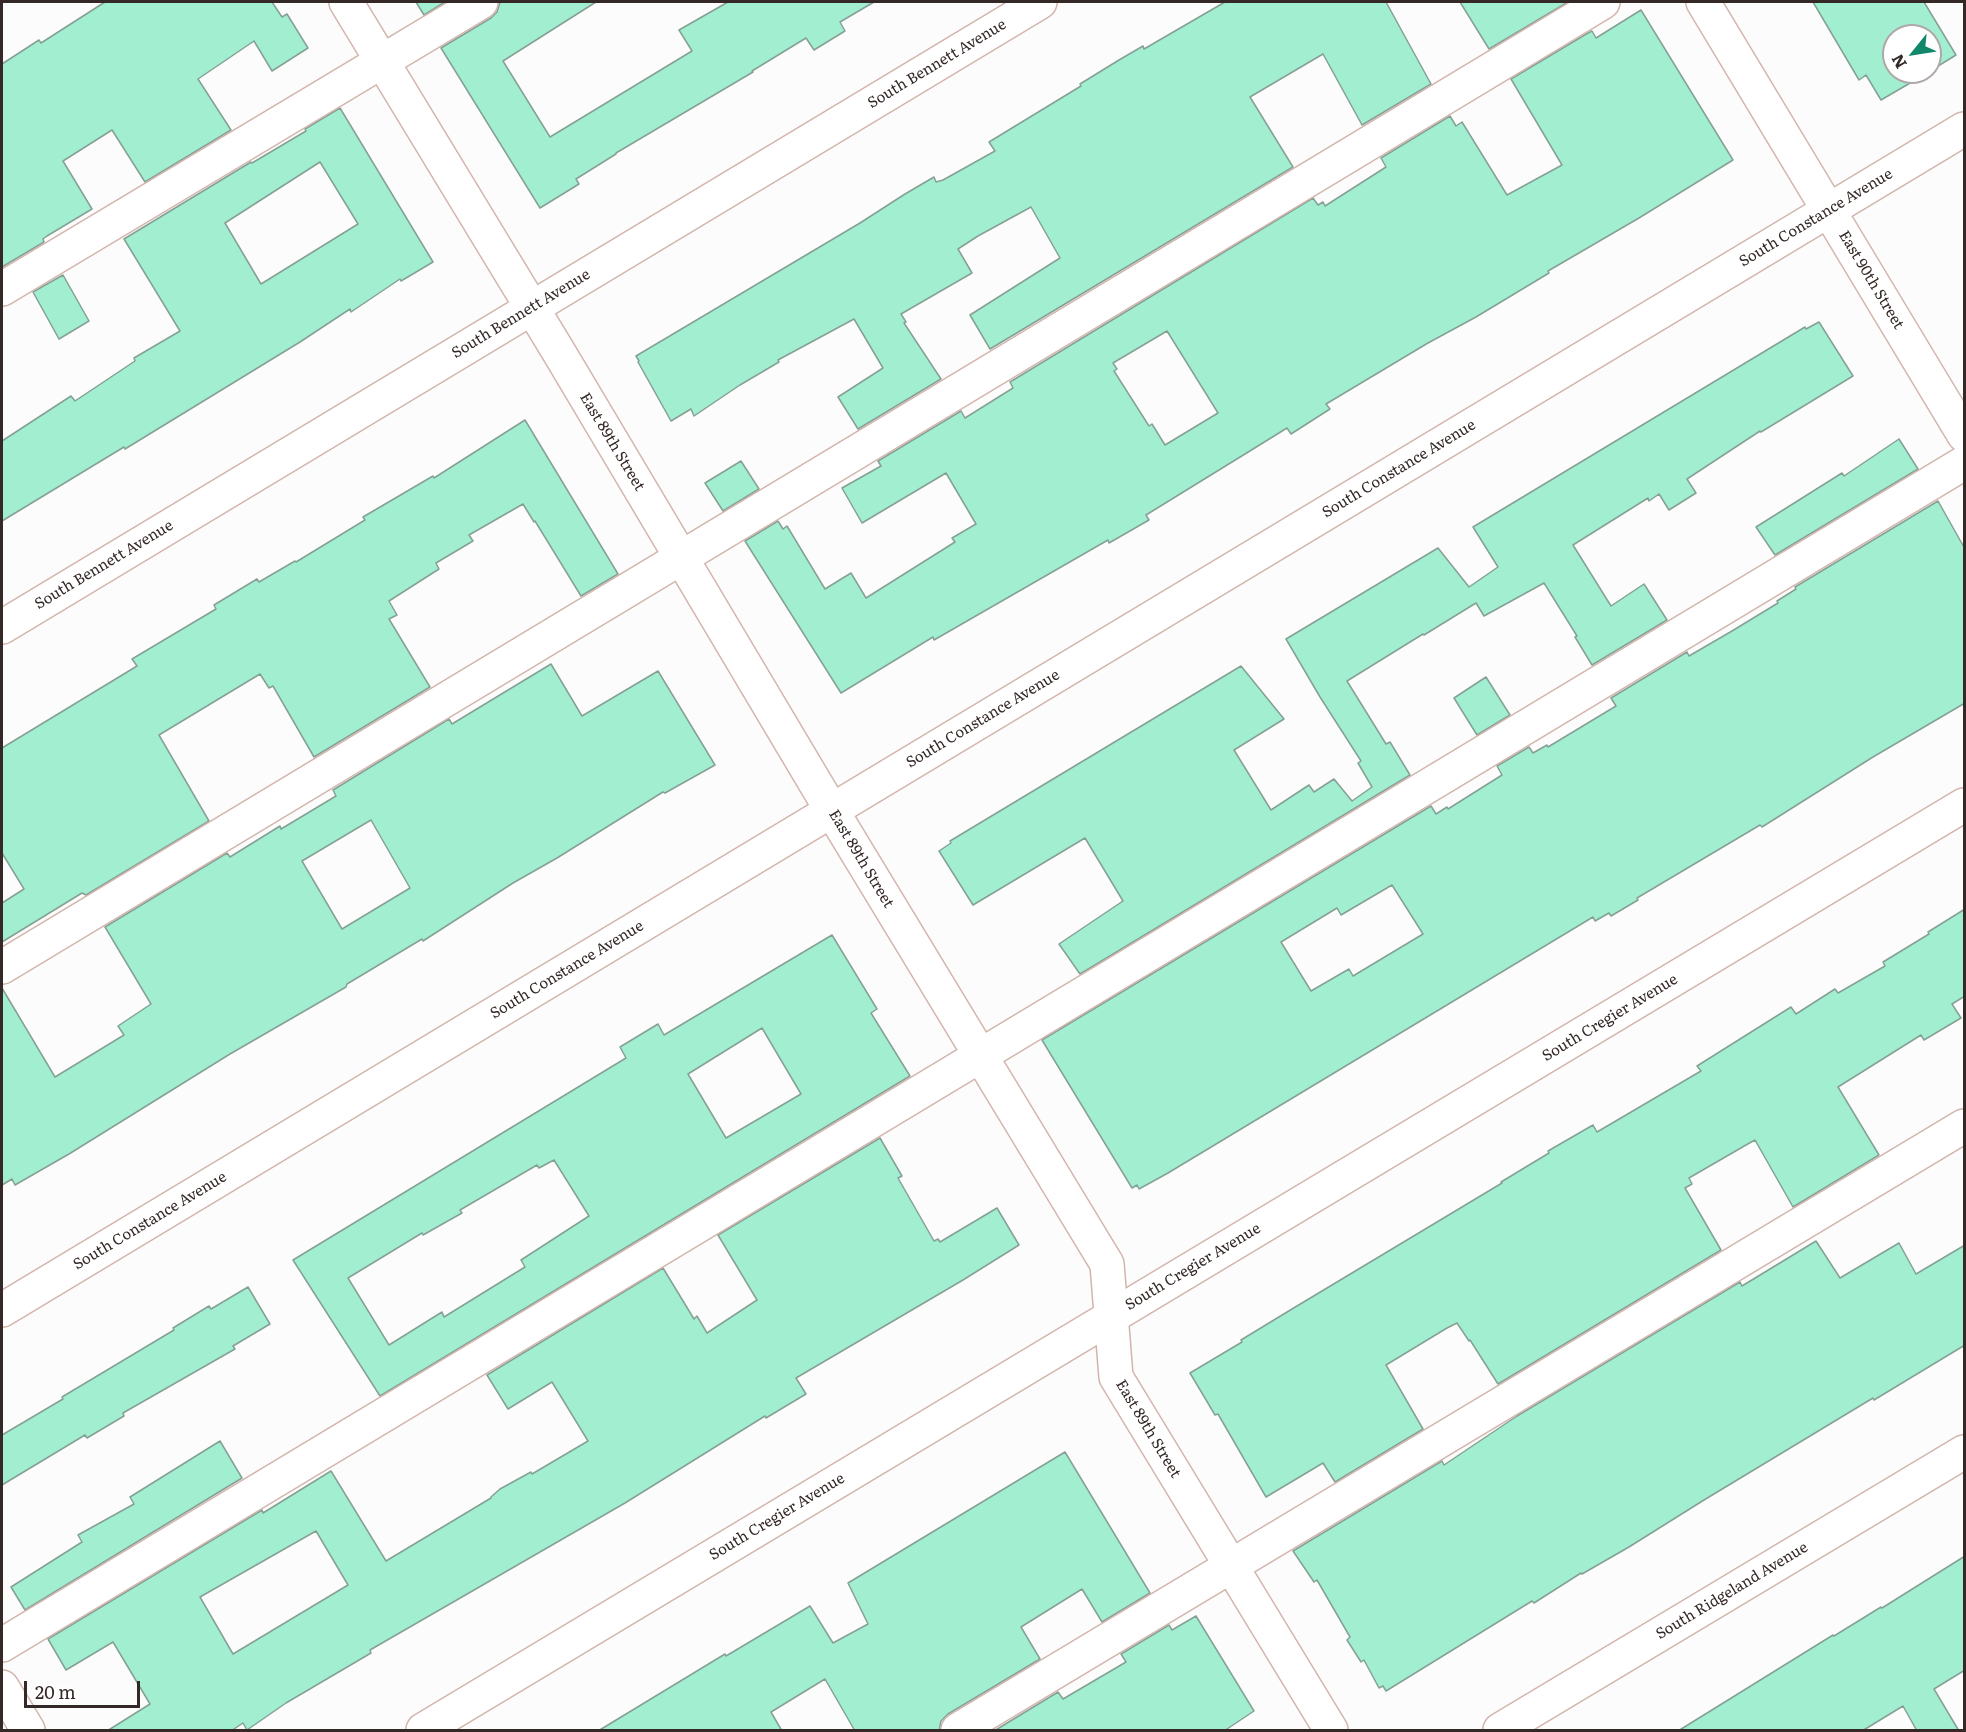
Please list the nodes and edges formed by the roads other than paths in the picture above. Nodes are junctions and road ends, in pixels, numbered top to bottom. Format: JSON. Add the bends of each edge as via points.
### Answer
{"nodes":[{"id":1,"x":346,"y":2,"type":"edge"},
{"id":2,"x":482,"y":2,"type":"edge"},
{"id":3,"x":1040,"y":2,"type":"edge"},
{"id":4,"x":1604,"y":2,"type":"edge"},
{"id":5,"x":1703,"y":2,"type":"edge"},
{"id":6,"x":382,"y":61,"type":"junction"},
{"id":7,"x":1965,"y":129,"type":"edge"},
{"id":8,"x":1829,"y":211,"type":"junction"},
{"id":9,"x":2,"y":289,"type":"edge"},
{"id":10,"x":532,"y":308,"type":"junction"},
{"id":11,"x":1965,"y":435,"type":"edge"},
{"id":12,"x":1965,"y":463,"type":"edge"},
{"id":13,"x":682,"y":559,"type":"junction"},
{"id":14,"x":2,"y":627,"type":"edge"},
{"id":15,"x":1965,"y":805,"type":"edge"},
{"id":16,"x":832,"y":811,"type":"junction"},
{"id":17,"x":2,"y":967,"type":"edge"},
{"id":18,"x":981,"y":1055,"type":"junction"},
{"id":19,"x":1965,"y":1126,"type":"edge"},
{"id":20,"x":2,"y":1310,"type":"edge"},
{"id":21,"x":1110,"y":1317,"type":"junction"},
{"id":22,"x":1965,"y":1452,"type":"edge"},
{"id":23,"x":1231,"y":1566,"type":"junction"},
{"id":24,"x":2,"y":1645,"type":"edge"},
{"id":25,"x":2,"y":1687,"type":"edge"},
{"id":26,"x":28,"y":1731,"type":"edge"},
{"id":27,"x":423,"y":1731,"type":"edge"},
{"id":28,"x":958,"y":1731,"type":"edge"},
{"id":29,"x":1331,"y":1731,"type":"edge"},
{"id":30,"x":1500,"y":1731,"type":"edge"}],
"edges":[{"from":1,"to":6,"type":"street","name":"East 89th Street"},
{"from":2,"to":6,"type":"street"},
{"from":3,"to":10,"type":"street","name":"South Bennett Avenue"},
{"from":4,"to":13,"type":"street"},
{"from":5,"to":8,"type":"street","name":"East 90th Street"},
{"from":6,"to":9,"type":"street"},
{"from":6,"to":10,"type":"street","name":"East 89th Street"},
{"from":7,"to":8,"type":"street","name":"South Constance Avenue"},
{"from":8,"to":11,"type":"street","name":"East 90th Street"},
{"from":8,"to":16,"type":"street","name":"South Constance Avenue"},
{"from":10,"to":13,"type":"street","name":"East 89th Street"},
{"from":10,"to":14,"type":"street","name":"South Bennett Avenue"},
{"from":12,"to":18,"type":"street"},
{"from":13,"to":16,"type":"street","name":"East 89th Street"},
{"from":13,"to":17,"type":"street"},
{"from":15,"to":21,"type":"street","name":"South Cregier Avenue"},
{"from":16,"to":18,"type":"street","name":"East 89th Street"},
{"from":16,"to":20,"type":"street","name":"South Constance Avenue"},
{"from":18,"to":21,"type":"street","name":"East 89th Street","via":[[1107,1264]]},
{"from":18,"to":24,"type":"street"},
{"from":19,"to":23,"type":"street"},
{"from":21,"to":23,"type":"street","name":"East 89th Street","via":[[1116,1377]]},
{"from":21,"to":27,"type":"street","name":"South Cregier Avenue"},
{"from":22,"to":30,"type":"street","name":"South Ridgeland Avenue"},
{"from":23,"to":28,"type":"street"},
{"from":23,"to":29,"type":"street","name":"East 89th Street"},
{"from":25,"to":26,"type":"street"}]}
